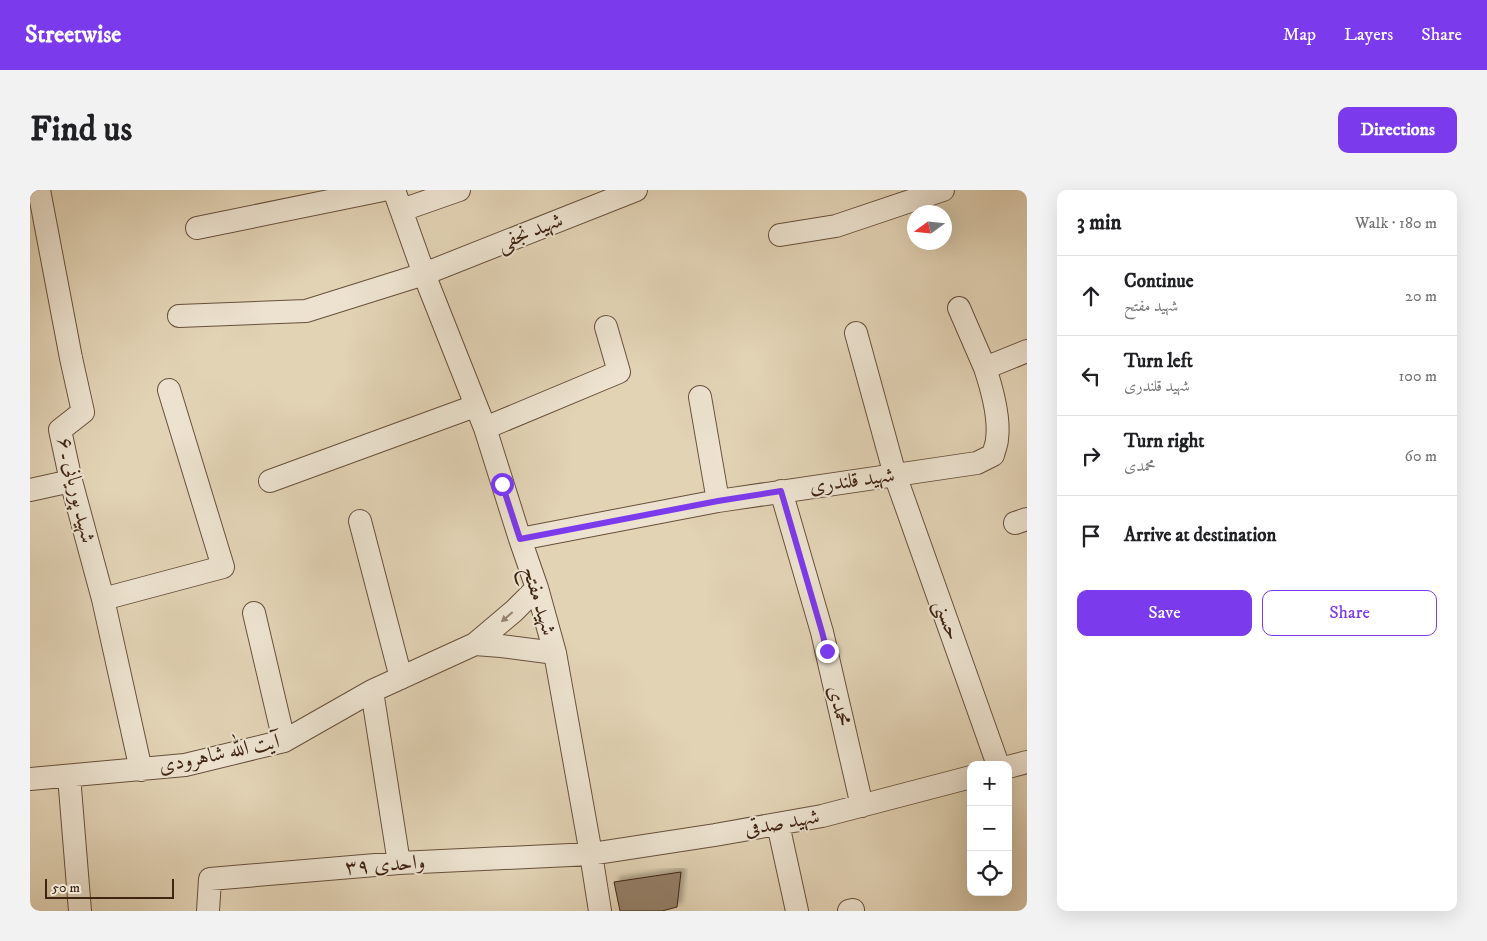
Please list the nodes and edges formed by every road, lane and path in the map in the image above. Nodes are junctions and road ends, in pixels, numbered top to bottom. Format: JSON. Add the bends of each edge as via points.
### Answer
{"nodes":[{"id":1,"x":39,"y":190,"type":"edge"},
{"id":2,"x":383,"y":190,"type":"edge"},
{"id":3,"x":460,"y":190,"type":"edge"},
{"id":4,"x":636,"y":190,"type":"edge"},
{"id":5,"x":944,"y":190,"type":"edge"},
{"id":6,"x":398,"y":200,"type":"edge"},
{"id":7,"x":197,"y":228,"type":"dead end"},
{"id":8,"x":780,"y":236,"type":"dead end"},
{"id":9,"x":424,"y":274,"type":"junction"},
{"id":10,"x":959,"y":308,"type":"dead end"},
{"id":11,"x":180,"y":316,"type":"dead end"},
{"id":12,"x":606,"y":327,"type":"dead end"},
{"id":13,"x":856,"y":333,"type":"dead end"},
{"id":14,"x":1027,"y":351,"type":"edge"},
{"id":15,"x":985,"y":368,"type":"junction"},
{"id":16,"x":169,"y":390,"type":"dead end"},
{"id":17,"x":700,"y":397,"type":"dead end"},
{"id":18,"x":475,"y":406,"type":"junction"},
{"id":19,"x":485,"y":428,"type":"junction"},
{"id":20,"x":895,"y":475,"type":"junction"},
{"id":21,"x":71,"y":481,"type":"junction"},
{"id":22,"x":270,"y":481,"type":"dead end"},
{"id":23,"x":30,"y":490,"type":"edge"},
{"id":24,"x":781,"y":491,"type":"junction"},
{"id":25,"x":718,"y":501,"type":"junction"},
{"id":26,"x":360,"y":521,"type":"dead end"},
{"id":27,"x":520,"y":539,"type":"junction"},
{"id":28,"x":537,"y":588,"type":"junction"},
{"id":29,"x":103,"y":599,"type":"junction"},
{"id":30,"x":254,"y":613,"type":"dead end"},
{"id":31,"x":475,"y":644,"type":"junction"},
{"id":32,"x":555,"y":653,"type":"junction"},
{"id":33,"x":401,"y":678,"type":"junction"},
{"id":34,"x":372,"y":691,"type":"junction"},
{"id":35,"x":284,"y":741,"type":"junction"},
{"id":36,"x":997,"y":761,"type":"edge"},
{"id":37,"x":1027,"y":762,"type":"edge"},
{"id":38,"x":1012,"y":766,"type":"edge"},
{"id":39,"x":141,"y":770,"type":"junction"},
{"id":40,"x":69,"y":776,"type":"junction"},
{"id":41,"x":967,"y":778,"type":"edge"},
{"id":42,"x":30,"y":779,"type":"edge"},
{"id":43,"x":862,"y":806,"type":"junction"},
{"id":44,"x":778,"y":824,"type":"junction"},
{"id":45,"x":591,"y":854,"type":"junction"},
{"id":46,"x":399,"y":863,"type":"junction"},
{"id":47,"x":853,"y":910,"type":"edge"},
{"id":48,"x":80,"y":911,"type":"edge"},
{"id":49,"x":208,"y":911,"type":"edge"},
{"id":50,"x":600,"y":911,"type":"edge"},
{"id":51,"x":797,"y":911,"type":"edge"},
{"id":52,"x":848,"y":911,"type":"edge"}],
"edges":[{"from":1,"to":21,"type":"street","name":"شهید پوریانی ـ ۶","via":[[84,412],[60,430]]},
{"from":2,"to":7,"type":"street"},
{"from":3,"to":6,"type":"street"},
{"from":4,"to":9,"type":"street","name":"شهید نجفی"},
{"from":5,"to":8,"type":"street","via":[[836,226]]},
{"from":6,"to":9,"type":"street","name":"شهید مفتح"},
{"from":9,"to":11,"type":"street","name":"شهید نجفی","via":[[306,311]]},
{"from":9,"to":18,"type":"street","name":"شهید مفتح"},
{"from":10,"to":15,"type":"street"},
{"from":12,"to":19,"type":"street","via":[[619,372]]},
{"from":13,"to":20,"type":"street","name":"حسنی"},
{"from":14,"to":15,"type":"street"},
{"from":15,"to":20,"type":"street","name":"شهید قلندری","via":[[996,416],[997,440],[993,455],[977,463]]},
{"from":16,"to":29,"type":"street","via":[[223,567]]},
{"from":17,"to":25,"type":"street"},
{"from":18,"to":19,"type":"street","name":"شهید مفتح"},
{"from":18,"to":22,"type":"street"},
{"from":19,"to":27,"type":"street","name":"شهید مفتح"},
{"from":20,"to":24,"type":"street","name":"شهید قلندری"},
{"from":20,"to":36,"type":"street","name":"حسنی"},
{"from":21,"to":23,"type":"street"},
{"from":21,"to":29,"type":"street","name":"شهید پوریانی ـ ۶"},
{"from":24,"to":25,"type":"street","name":"شهید قلندری"},
{"from":24,"to":43,"type":"street","name":"محمدی","via":[[822,632]]},
{"from":25,"to":27,"type":"street","name":"شهید قلندری"},
{"from":26,"to":33,"type":"street"},
{"from":27,"to":28,"type":"street","name":"شهید مفتح"},
{"from":28,"to":31,"type":"street","one_way":true},
{"from":28,"to":32,"type":"street","name":"شهید مفتح"},
{"from":29,"to":39,"type":"street","name":"شهید پوریانی ـ ۶"},
{"from":30,"to":35,"type":"street"},
{"from":31,"to":32,"type":"street"},
{"from":31,"to":33,"type":"street","name":"آیت الله شاهرودی"},
{"from":32,"to":45,"type":"street","name":"شهید مفتح"},
{"from":33,"to":34,"type":"street","name":"آیت الله شاهرودی"},
{"from":34,"to":35,"type":"street","name":"آیت الله شاهرودی"},
{"from":34,"to":46,"type":"street"},
{"from":35,"to":39,"type":"street","name":"آیت الله شاهرودی","via":[[185,765]]},
{"from":37,"to":38,"type":"street"},
{"from":39,"to":40,"type":"street","name":"آیت الله شاهرودی"},
{"from":40,"to":42,"type":"street","name":"آیت الله شاهرودی"},
{"from":40,"to":48,"type":"street"},
{"from":41,"to":43,"type":"street","name":"شهید صدقی"},
{"from":43,"to":44,"type":"street","name":"شهید صدقی"},
{"from":44,"to":45,"type":"street","name":"شهید صدقی"},
{"from":44,"to":51,"type":"street"},
{"from":45,"to":46,"type":"street","name":"واحدی ۳۹"},
{"from":45,"to":50,"type":"street","name":"شهید مفتح"},
{"from":46,"to":49,"type":"street","name":"واحدی ۳۹","via":[[210,880]]},
{"from":47,"to":52,"type":"street"}]}
